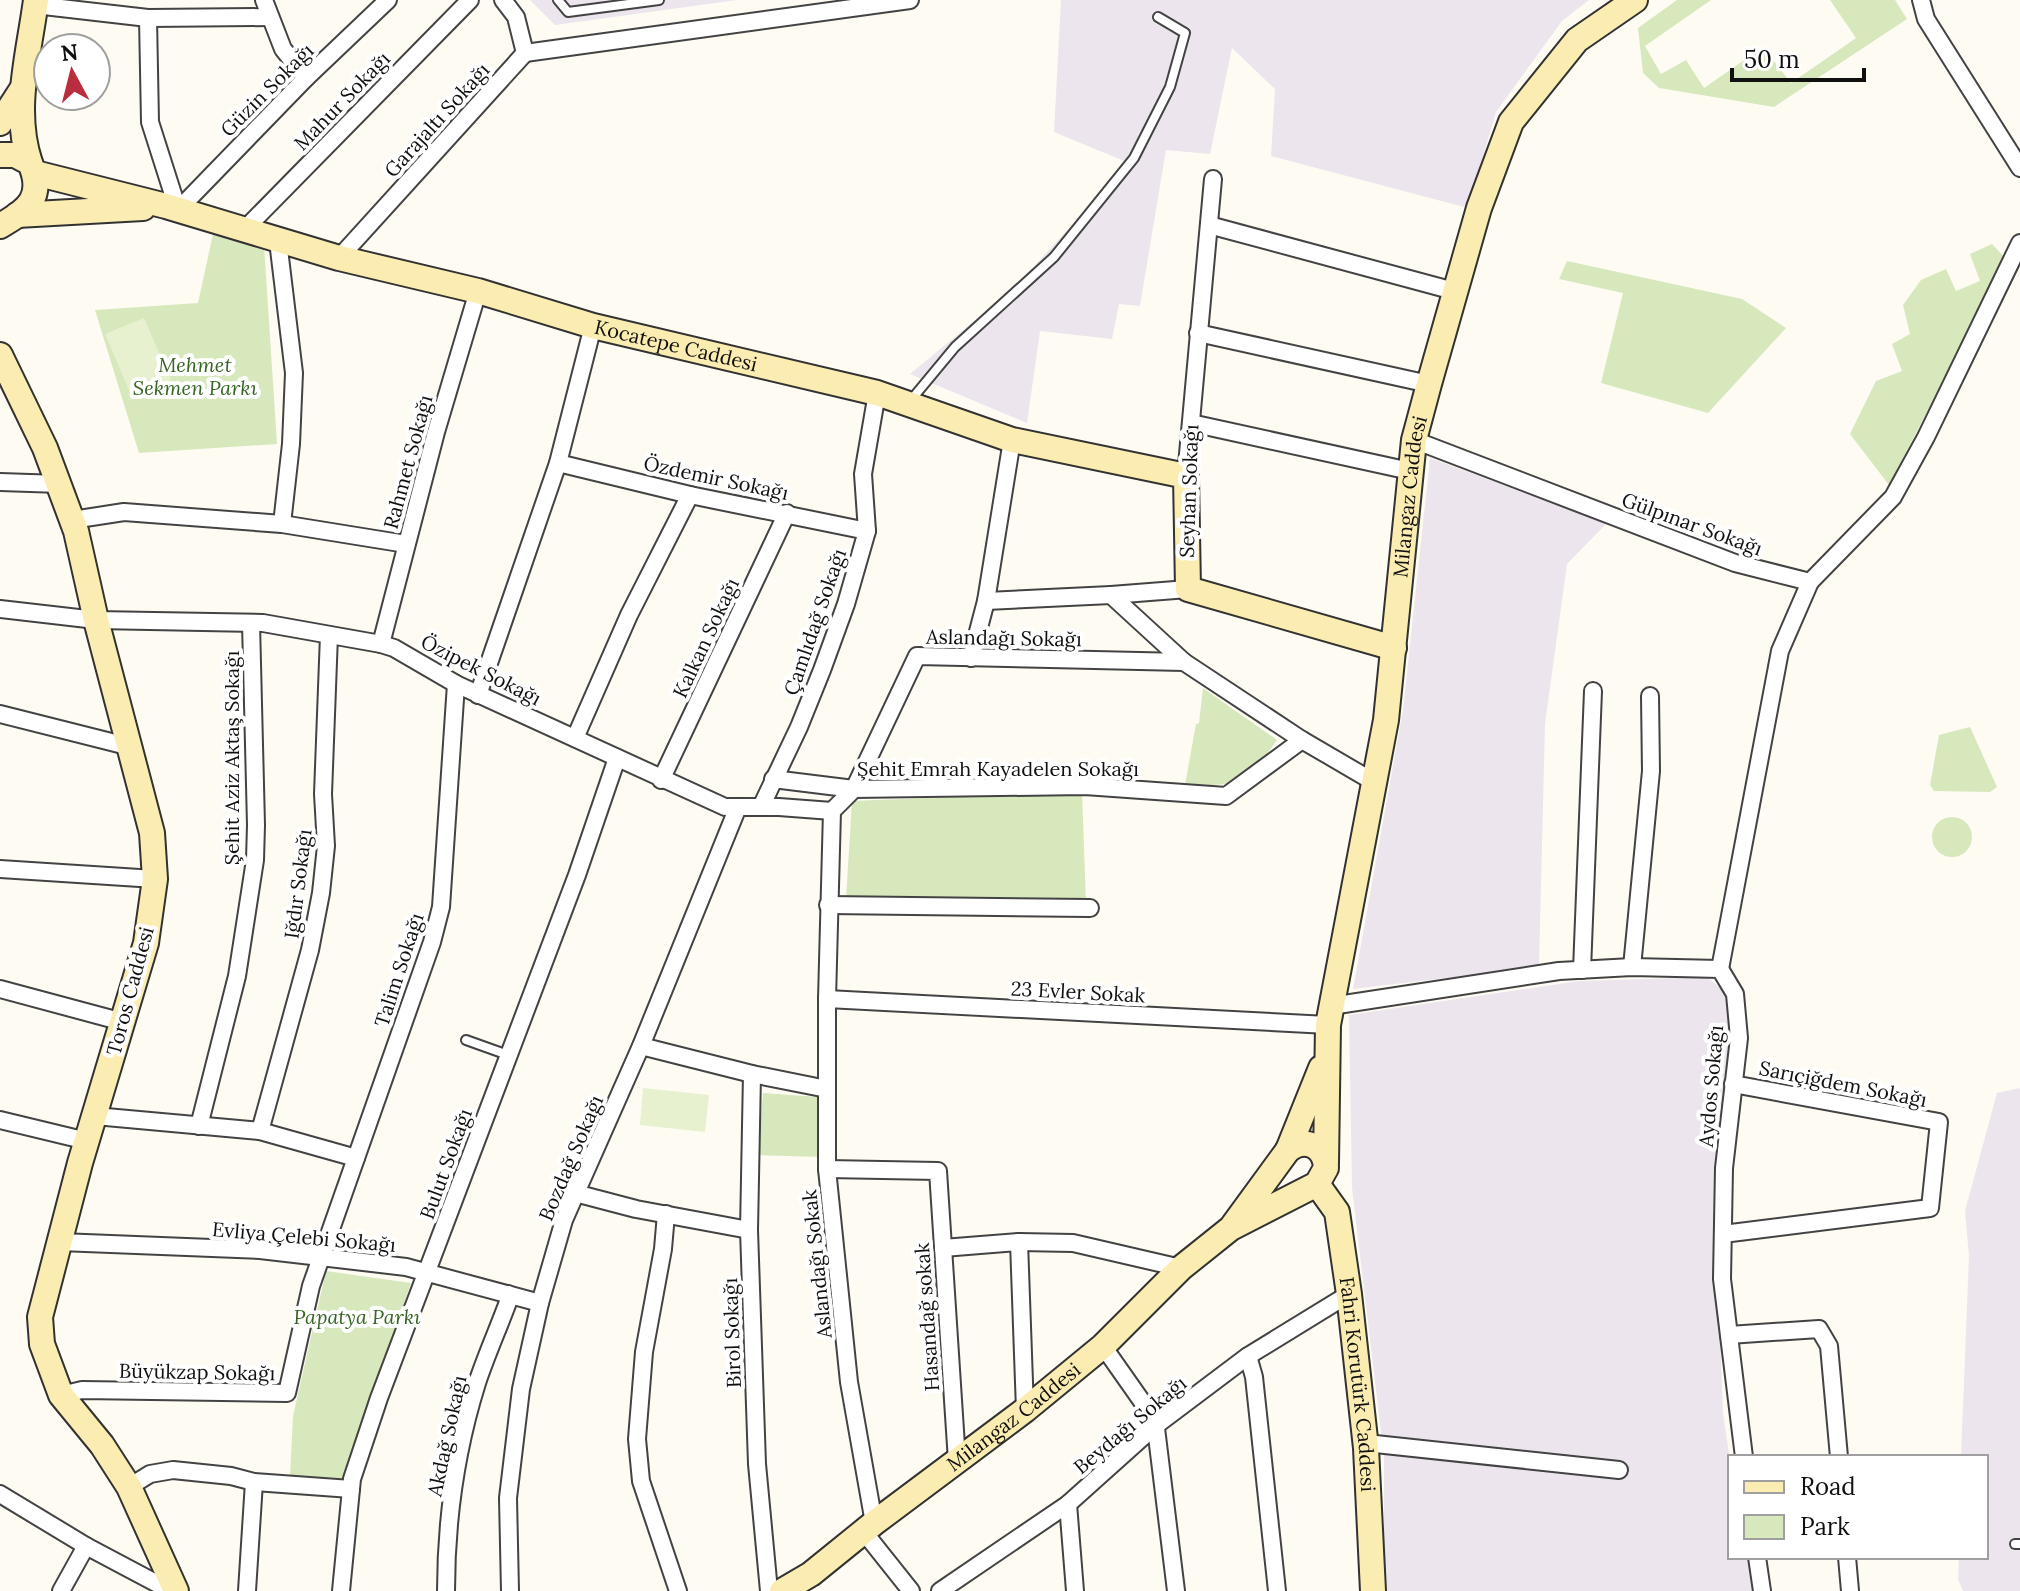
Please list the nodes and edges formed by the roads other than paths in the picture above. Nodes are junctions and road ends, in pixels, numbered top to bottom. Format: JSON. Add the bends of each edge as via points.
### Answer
{"nodes":[{"id":1,"x":264,"y":0,"type":"edge"},
{"id":2,"x":388,"y":0,"type":"edge"},
{"id":3,"x":470,"y":0,"type":"edge"},
{"id":4,"x":503,"y":0,"type":"edge"},
{"id":5,"x":558,"y":0,"type":"edge"},
{"id":6,"x":659,"y":0,"type":"edge"},
{"id":7,"x":910,"y":0,"type":"edge"},
{"id":8,"x":1635,"y":0,"type":"edge"},
{"id":9,"x":1909,"y":0,"type":"edge"},
{"id":10,"x":1921,"y":0,"type":"edge"},
{"id":11,"x":35,"y":2,"type":"edge"},
{"id":12,"x":588,"y":5,"type":"edge"},
{"id":13,"x":270,"y":17,"type":"junction"},
{"id":14,"x":1158,"y":17,"type":"dead end"},
{"id":15,"x":148,"y":18,"type":"junction"},
{"id":16,"x":1926,"y":19,"type":"junction"},
{"id":17,"x":525,"y":53,"type":"junction"},
{"id":18,"x":306,"y":78,"type":"junction"},
{"id":19,"x":22,"y":89,"type":"junction"},
{"id":20,"x":0,"y":123,"type":"edge"},
{"id":21,"x":0,"y":155,"type":"edge"},
{"id":22,"x":32,"y":168,"type":"junction"},
{"id":23,"x":2020,"y":168,"type":"edge"},
{"id":24,"x":1213,"y":179,"type":"dead end"},
{"id":25,"x":172,"y":208,"type":"junction"},
{"id":26,"x":5,"y":224,"type":"edge"},
{"id":27,"x":1209,"y":225,"type":"junction"},
{"id":28,"x":243,"y":231,"type":"junction"},
{"id":29,"x":278,"y":241,"type":"junction"},
{"id":30,"x":2020,"y":243,"type":"edge"},
{"id":31,"x":339,"y":258,"type":"junction"},
{"id":32,"x":478,"y":291,"type":"junction"},
{"id":33,"x":1454,"y":291,"type":"junction"},
{"id":34,"x":593,"y":326,"type":"junction"},
{"id":35,"x":1198,"y":333,"type":"junction"},
{"id":36,"x":0,"y":342,"type":"edge"},
{"id":37,"x":4,"y":362,"type":"edge"},
{"id":38,"x":1429,"y":384,"type":"junction"},
{"id":39,"x":877,"y":393,"type":"junction"},
{"id":40,"x":908,"y":404,"type":"junction"},
{"id":41,"x":1191,"y":423,"type":"junction"},
{"id":42,"x":1012,"y":440,"type":"junction"},
{"id":43,"x":1414,"y":440,"type":"junction"},
{"id":44,"x":558,"y":463,"type":"junction"},
{"id":45,"x":1410,"y":471,"type":"junction"},
{"id":46,"x":1186,"y":476,"type":"junction"},
{"id":47,"x":0,"y":482,"type":"edge"},
{"id":48,"x":60,"y":484,"type":"junction"},
{"id":49,"x":690,"y":495,"type":"junction"},
{"id":50,"x":787,"y":513,"type":"junction"},
{"id":51,"x":72,"y":520,"type":"junction"},
{"id":52,"x":282,"y":524,"type":"junction"},
{"id":53,"x":867,"y":531,"type":"junction"},
{"id":54,"x":406,"y":544,"type":"junction"},
{"id":55,"x":1810,"y":582,"type":"junction"},
{"id":56,"x":1188,"y":589,"type":"junction"},
{"id":57,"x":1111,"y":595,"type":"junction"},
{"id":58,"x":986,"y":601,"type":"junction"},
{"id":59,"x":0,"y":609,"type":"edge"},
{"id":60,"x":96,"y":620,"type":"junction"},
{"id":61,"x":251,"y":623,"type":"junction"},
{"id":62,"x":329,"y":635,"type":"junction"},
{"id":63,"x":381,"y":644,"type":"junction"},
{"id":64,"x":1394,"y":648,"type":"junction"},
{"id":65,"x":971,"y":658,"type":"junction"},
{"id":66,"x":1184,"y":662,"type":"junction"},
{"id":67,"x":456,"y":684,"type":"junction"},
{"id":68,"x":1593,"y":691,"type":"dead end"},
{"id":69,"x":478,"y":695,"type":"junction"},
{"id":70,"x":1650,"y":696,"type":"dead end"},
{"id":71,"x":0,"y":714,"type":"edge"},
{"id":72,"x":575,"y":738,"type":"junction"},
{"id":73,"x":1302,"y":740,"type":"junction"},
{"id":74,"x":131,"y":747,"type":"junction"},
{"id":75,"x":617,"y":758,"type":"junction"},
{"id":76,"x":773,"y":779,"type":"junction"},
{"id":77,"x":661,"y":780,"type":"junction"},
{"id":78,"x":1374,"y":782,"type":"junction"},
{"id":79,"x":854,"y":789,"type":"junction"},
{"id":80,"x":738,"y":807,"type":"junction"},
{"id":81,"x":761,"y":807,"type":"junction"},
{"id":82,"x":832,"y":811,"type":"junction"},
{"id":83,"x":0,"y":869,"type":"edge"},
{"id":84,"x":155,"y":879,"type":"junction"},
{"id":85,"x":828,"y":905,"type":"junction"},
{"id":86,"x":1090,"y":908,"type":"dead end"},
{"id":87,"x":1632,"y":967,"type":"junction"},
{"id":88,"x":1720,"y":969,"type":"junction"},
{"id":89,"x":1582,"y":970,"type":"junction"},
{"id":90,"x":0,"y":989,"type":"edge"},
{"id":91,"x":827,"y":999,"type":"junction"},
{"id":92,"x":1330,"y":1016,"type":"junction"},
{"id":93,"x":123,"y":1022,"type":"junction"},
{"id":94,"x":466,"y":1040,"type":"dead end"},
{"id":95,"x":641,"y":1046,"type":"junction"},
{"id":96,"x":508,"y":1055,"type":"junction"},
{"id":97,"x":1326,"y":1055,"type":"junction"},
{"id":98,"x":752,"y":1074,"type":"junction"},
{"id":99,"x":1733,"y":1084,"type":"junction"},
{"id":100,"x":827,"y":1089,"type":"junction"},
{"id":101,"x":95,"y":1116,"type":"junction"},
{"id":102,"x":0,"y":1120,"type":"edge"},
{"id":103,"x":199,"y":1126,"type":"junction"},
{"id":104,"x":260,"y":1131,"type":"junction"},
{"id":105,"x":87,"y":1141,"type":"junction"},
{"id":106,"x":1286,"y":1155,"type":"junction"},
{"id":107,"x":356,"y":1158,"type":"junction"},
{"id":108,"x":827,"y":1169,"type":"junction"},
{"id":109,"x":1318,"y":1178,"type":"junction"},
{"id":110,"x":575,"y":1193,"type":"junction"},
{"id":111,"x":666,"y":1214,"type":"junction"},
{"id":112,"x":1231,"y":1228,"type":"junction"},
{"id":113,"x":749,"y":1230,"type":"junction"},
{"id":114,"x":1723,"y":1234,"type":"junction"},
{"id":115,"x":60,"y":1242,"type":"junction"},
{"id":116,"x":1019,"y":1242,"type":"junction"},
{"id":117,"x":943,"y":1248,"type":"junction"},
{"id":118,"x":320,"y":1256,"type":"junction"},
{"id":119,"x":1181,"y":1268,"type":"junction"},
{"id":120,"x":427,"y":1272,"type":"junction"},
{"id":121,"x":508,"y":1294,"type":"junction"},
{"id":122,"x":1349,"y":1294,"type":"junction"},
{"id":123,"x":540,"y":1303,"type":"junction"},
{"id":124,"x":1729,"y":1335,"type":"junction"},
{"id":125,"x":1103,"y":1346,"type":"junction"},
{"id":126,"x":1248,"y":1356,"type":"junction"},
{"id":127,"x":61,"y":1395,"type":"junction"},
{"id":128,"x":1025,"y":1410,"type":"junction"},
{"id":129,"x":1155,"y":1426,"type":"junction"},
{"id":130,"x":1366,"y":1443,"type":"junction"},
{"id":131,"x":1744,"y":1455,"type":"edge"},
{"id":132,"x":1839,"y":1455,"type":"edge"},
{"id":133,"x":957,"y":1461,"type":"junction"},
{"id":134,"x":1619,"y":1470,"type":"dead end"},
{"id":135,"x":254,"y":1482,"type":"junction"},
{"id":136,"x":129,"y":1487,"type":"junction"},
{"id":137,"x":351,"y":1489,"type":"junction"},
{"id":138,"x":0,"y":1494,"type":"edge"},
{"id":139,"x":1068,"y":1504,"type":"junction"},
{"id":140,"x":869,"y":1527,"type":"junction"},
{"id":141,"x":86,"y":1546,"type":"junction"},
{"id":142,"x":1757,"y":1559,"type":"edge"},
{"id":143,"x":1847,"y":1559,"type":"edge"},
{"id":144,"x":61,"y":1591,"type":"edge"},
{"id":145,"x":173,"y":1591,"type":"edge"},
{"id":146,"x":247,"y":1591,"type":"edge"},
{"id":147,"x":341,"y":1591,"type":"edge"},
{"id":148,"x":446,"y":1591,"type":"edge"},
{"id":149,"x":510,"y":1591,"type":"edge"},
{"id":150,"x":678,"y":1591,"type":"edge"},
{"id":151,"x":769,"y":1591,"type":"edge"},
{"id":152,"x":782,"y":1591,"type":"edge"},
{"id":153,"x":911,"y":1591,"type":"edge"},
{"id":154,"x":940,"y":1591,"type":"edge"},
{"id":155,"x":1075,"y":1591,"type":"edge"},
{"id":156,"x":1176,"y":1591,"type":"edge"},
{"id":157,"x":1277,"y":1591,"type":"edge"},
{"id":158,"x":1373,"y":1591,"type":"edge"},
{"id":159,"x":1762,"y":1591,"type":"edge"},
{"id":160,"x":1850,"y":1591,"type":"edge"}],
"edges":[{"from":1,"to":13,"type":"street"},
{"from":2,"to":18,"type":"street","name":"Güzin Sokağı"},
{"from":3,"to":28,"type":"street","name":"Mahur Sokağı"},
{"from":4,"to":17,"type":"street","via":[[516,17]]},
{"from":5,"to":12,"type":"lane","via":[[568,12]]},
{"from":6,"to":12,"type":"lane"},
{"from":7,"to":17,"type":"street"},
{"from":8,"to":33,"type":"street","name":"Milangaz Caddesi","via":[[1577,40],[1511,122]]},
{"from":9,"to":16,"type":"street"},
{"from":10,"to":16,"type":"street"},
{"from":11,"to":15,"type":"street"},
{"from":11,"to":19,"type":"street"},
{"from":13,"to":15,"type":"street"},
{"from":13,"to":18,"type":"street","via":[[283,49]]},
{"from":14,"to":40,"type":"lane","via":[[1185,33],[1170,87],[1134,158],[1054,257],[955,347]]},
{"from":15,"to":25,"type":"street","via":[[150,122]]},
{"from":16,"to":23,"type":"street"},
{"from":17,"to":31,"type":"street","name":"Garajaltı Sokağı"},
{"from":18,"to":25,"type":"street","name":"Güzin Sokağı"},
{"from":19,"to":20,"type":"street"},
{"from":19,"to":22,"type":"street","via":[[23,140]]},
{"from":21,"to":22,"type":"street","name":"Kocatepe Caddesi","via":[[15,155]]},
{"from":22,"to":25,"type":"street","name":"Kocatepe Caddesi"},
{"from":22,"to":26,"type":"street","via":[[34,198]]},
{"from":24,"to":27,"type":"street","name":"Seyhan Sokağı"},
{"from":25,"to":26,"type":"street","name":"Kocatepe Caddesi"},
{"from":25,"to":28,"type":"street","name":"Kocatepe Caddesi"},
{"from":27,"to":33,"type":"street"},
{"from":27,"to":35,"type":"street","name":"Seyhan Sokağı"},
{"from":28,"to":29,"type":"street","name":"Kocatepe Caddesi"},
{"from":29,"to":31,"type":"street","name":"Kocatepe Caddesi"},
{"from":29,"to":52,"type":"street","via":[[294,373]]},
{"from":30,"to":55,"type":"street","via":[[1893,497]]},
{"from":31,"to":32,"type":"street","name":"Kocatepe Caddesi"},
{"from":32,"to":34,"type":"street","name":"Kocatepe Caddesi"},
{"from":32,"to":54,"type":"street","name":"Rahmet Sokağı"},
{"from":33,"to":38,"type":"street","name":"Milangaz Caddesi"},
{"from":34,"to":39,"type":"street","name":"Kocatepe Caddesi"},
{"from":34,"to":44,"type":"street"},
{"from":35,"to":38,"type":"street"},
{"from":35,"to":41,"type":"street","name":"Seyhan Sokağı"},
{"from":36,"to":37,"type":"street","name":"Toros Caddesi"},
{"from":37,"to":48,"type":"street","name":"Toros Caddesi"},
{"from":38,"to":43,"type":"street","name":"Milangaz Caddesi"},
{"from":39,"to":40,"type":"street","name":"Kocatepe Caddesi"},
{"from":39,"to":53,"type":"street","name":"Çamlıdağ Sokağı","via":[[863,474]]},
{"from":40,"to":42,"type":"street","name":"Kocatepe Caddesi"},
{"from":41,"to":45,"type":"street"},
{"from":41,"to":46,"type":"street","name":"Seyhan Sokağı"},
{"from":42,"to":46,"type":"street","name":"Kocatepe Caddesi"},
{"from":42,"to":58,"type":"street"},
{"from":43,"to":45,"type":"street","name":"Milangaz Caddesi"},
{"from":43,"to":55,"type":"street","name":"Gülpınar Sokağı","via":[[1735,563]]},
{"from":44,"to":49,"type":"street","name":"Özdemir Sokağı"},
{"from":44,"to":69,"type":"street"},
{"from":45,"to":64,"type":"street","name":"Milangaz Caddesi"},
{"from":46,"to":56,"type":"street","name":"Seyhan Sokağı"},
{"from":47,"to":48,"type":"street"},
{"from":48,"to":51,"type":"street","name":"Toros Caddesi"},
{"from":49,"to":50,"type":"street","name":"Özdemir Sokağı"},
{"from":49,"to":72,"type":"street"},
{"from":50,"to":53,"type":"street","name":"Özdemir Sokağı"},
{"from":50,"to":77,"type":"street","name":"Kalkan Sokağı"},
{"from":51,"to":52,"type":"street","via":[[124,512]]},
{"from":51,"to":60,"type":"street","name":"Toros Caddesi"},
{"from":52,"to":54,"type":"street"},
{"from":53,"to":76,"type":"street","name":"Çamlıdağ Sokağı","via":[[832,644]]},
{"from":54,"to":63,"type":"street","name":"Rahmet Sokağı"},
{"from":55,"to":88,"type":"street","via":[[1780,651]]},
{"from":56,"to":57,"type":"street"},
{"from":56,"to":64,"type":"street"},
{"from":57,"to":58,"type":"street"},
{"from":57,"to":66,"type":"street"},
{"from":58,"to":65,"type":"street"},
{"from":59,"to":60,"type":"street","name":"Özipek Sokağı"},
{"from":60,"to":61,"type":"street","name":"Özipek Sokağı"},
{"from":60,"to":74,"type":"street","name":"Toros Caddesi"},
{"from":61,"to":62,"type":"street","name":"Özipek Sokağı"},
{"from":61,"to":103,"type":"street","name":"Şehit Aziz Aktaş Sokağı","via":[[255,860],[237,976]]},
{"from":62,"to":63,"type":"street","name":"Özipek Sokağı"},
{"from":62,"to":104,"type":"street","name":"Iğdır Sokağı","via":[[321,893]]},
{"from":63,"to":67,"type":"street","name":"Özipek Sokağı"},
{"from":64,"to":78,"type":"street","name":"Milangaz Caddesi"},
{"from":65,"to":66,"type":"street","name":"Aslandağı Sokağı"},
{"from":65,"to":79,"type":"street","name":"Aslandağı Sokağı","via":[[917,656]]},
{"from":66,"to":73,"type":"street"},
{"from":67,"to":69,"type":"street","name":"Özipek Sokağı"},
{"from":67,"to":107,"type":"street","name":"Talim Sokağı","via":[[441,907]]},
{"from":68,"to":89,"type":"street"},
{"from":69,"to":72,"type":"street","name":"Özipek Sokağı"},
{"from":70,"to":87,"type":"street","via":[[1651,771]]},
{"from":71,"to":74,"type":"street"},
{"from":72,"to":75,"type":"street","name":"Özipek Sokağı"},
{"from":73,"to":78,"type":"street"},
{"from":73,"to":79,"type":"street","name":"Şehit Emrah Kayadelen Sokağı","via":[[1226,796],[1085,786]]},
{"from":74,"to":84,"type":"street","name":"Toros Caddesi","via":[[152,833]]},
{"from":75,"to":77,"type":"street","name":"Özipek Sokağı"},
{"from":75,"to":96,"type":"street","name":"Bulut Sokağı"},
{"from":76,"to":79,"type":"street","name":"Şehit Emrah Kayadelen Sokağı"},
{"from":76,"to":81,"type":"street","name":"Çamlıdağ Sokağı"},
{"from":77,"to":80,"type":"street","name":"Özipek Sokağı","via":[[725,807]]},
{"from":78,"to":92,"type":"street","name":"Milangaz Caddesi"},
{"from":79,"to":82,"type":"street","name":"Aslandağı Sokağı"},
{"from":80,"to":81,"type":"street","name":"Özipek Sokağı"},
{"from":80,"to":95,"type":"street","name":"Bozdağ Sokağı"},
{"from":81,"to":82,"type":"street","name":"Özipek Sokağı"},
{"from":82,"to":85,"type":"street"},
{"from":83,"to":84,"type":"street"},
{"from":84,"to":93,"type":"street","name":"Toros Caddesi","via":[[146,943]]},
{"from":85,"to":86,"type":"street"},
{"from":85,"to":91,"type":"street"},
{"from":87,"to":88,"type":"street"},
{"from":87,"to":89,"type":"street"},
{"from":88,"to":99,"type":"street","name":"Aydos Sokağı","via":[[1735,994],[1739,1038]]},
{"from":89,"to":92,"type":"street"},
{"from":90,"to":93,"type":"street"},
{"from":91,"to":92,"type":"street","name":"23 Evler Sokak"},
{"from":91,"to":100,"type":"street","name":"Aslandağı Sokak"},
{"from":92,"to":97,"type":"street","name":"Milangaz Caddesi"},
{"from":93,"to":101,"type":"street","name":"Toros Caddesi"},
{"from":94,"to":96,"type":"lane"},
{"from":95,"to":98,"type":"street"},
{"from":95,"to":110,"type":"street","name":"Bozdağ Sokağı"},
{"from":96,"to":120,"type":"street","name":"Bulut Sokağı"},
{"from":97,"to":106,"type":"street","name":"Milangaz Caddesi"},
{"from":97,"to":109,"type":"street","name":"Milangaz Caddesi"},
{"from":98,"to":100,"type":"street"},
{"from":98,"to":113,"type":"street","name":"Birol Sokağı"},
{"from":99,"to":114,"type":"street","name":"Aydos Sokağı"},
{"from":99,"to":114,"type":"street","name":"Sarıçiğdem Sokağı","via":[[1939,1122],[1930,1208]]},
{"from":100,"to":108,"type":"street","name":"Aslandağı Sokak"},
{"from":101,"to":103,"type":"street"},
{"from":101,"to":105,"type":"street","name":"Toros Caddesi"},
{"from":102,"to":105,"type":"street"},
{"from":103,"to":104,"type":"street"},
{"from":104,"to":107,"type":"street"},
{"from":105,"to":115,"type":"street","name":"Toros Caddesi"},
{"from":106,"to":109,"type":"street","via":[[1283,1170],[1290,1182]]},
{"from":106,"to":109,"type":"street","via":[[1301,1144],[1320,1150]]},
{"from":106,"to":112,"type":"street","name":"Milangaz Caddesi"},
{"from":107,"to":118,"type":"street","name":"Talim Sokağı"},
{"from":108,"to":117,"type":"street","name":"Hasandağ sokak","via":[[938,1171]]},
{"from":108,"to":140,"type":"street","name":"Aslandağı Sokak"},
{"from":109,"to":112,"type":"street","name":"Milangaz Caddesi"},
{"from":109,"to":122,"type":"street","name":"Fahri Korutürk Caddesi","via":[[1337,1212]]},
{"from":110,"to":111,"type":"street"},
{"from":110,"to":123,"type":"street","name":"Bozdağ Sokağı"},
{"from":111,"to":113,"type":"street"},
{"from":111,"to":150,"type":"street","via":[[644,1352],[637,1439],[641,1481]]},
{"from":112,"to":119,"type":"street","name":"Milangaz Caddesi"},
{"from":113,"to":151,"type":"street","name":"Birol Sokağı","via":[[757,1464]]},
{"from":114,"to":124,"type":"street","name":"Aydos Sokağı"},
{"from":115,"to":118,"type":"street","name":"Evliya Çelebi Sokağı"},
{"from":115,"to":127,"type":"street","name":"Toros Caddesi","via":[[40,1317],[46,1361]]},
{"from":116,"to":117,"type":"street"},
{"from":116,"to":119,"type":"street","via":[[1073,1243]]},
{"from":116,"to":128,"type":"street"},
{"from":117,"to":133,"type":"street","name":"Hasandağ sokak"},
{"from":118,"to":120,"type":"street","name":"Evliya Çelebi Sokağı"},
{"from":118,"to":127,"type":"street","name":"Büyükzap Sokağı","via":[[287,1393],[82,1390]]},
{"from":119,"to":125,"type":"street","name":"Milangaz Caddesi"},
{"from":120,"to":121,"type":"street","name":"Evliya Çelebi Sokağı"},
{"from":120,"to":137,"type":"street","name":"Bulut Sokağı"},
{"from":121,"to":123,"type":"street","name":"Evliya Çelebi Sokağı"},
{"from":121,"to":148,"type":"street","name":"Akdağ Sokağı","via":[[458,1458]]},
{"from":122,"to":126,"type":"street","name":"Beydağı Sokağı"},
{"from":122,"to":130,"type":"street","name":"Fahri Korutürk Caddesi"},
{"from":123,"to":149,"type":"street","name":"Bozdağ Sokağı","via":[[521,1389],[508,1498]]},
{"from":124,"to":131,"type":"street","name":"Aydos Sokağı"},
{"from":124,"to":132,"type":"street","via":[[1819,1329],[1829,1346]]},
{"from":125,"to":128,"type":"street","name":"Milangaz Caddesi"},
{"from":125,"to":129,"type":"street"},
{"from":126,"to":129,"type":"street","name":"Beydağı Sokağı"},
{"from":126,"to":157,"type":"street"},
{"from":127,"to":136,"type":"street","name":"Toros Caddesi"},
{"from":128,"to":133,"type":"street","name":"Milangaz Caddesi"},
{"from":129,"to":139,"type":"street","name":"Beydağı Sokağı"},
{"from":129,"to":156,"type":"street"},
{"from":130,"to":134,"type":"street"},
{"from":130,"to":158,"type":"street","name":"Fahri Korutürk Caddesi"},
{"from":133,"to":140,"type":"street","name":"Milangaz Caddesi"},
{"from":135,"to":136,"type":"street","via":[[173,1470],[150,1474]]},
{"from":135,"to":137,"type":"street"},
{"from":135,"to":146,"type":"street"},
{"from":136,"to":145,"type":"street","name":"Toros Caddesi"},
{"from":137,"to":147,"type":"street","name":"Bulut Sokağı"},
{"from":138,"to":141,"type":"street"},
{"from":139,"to":154,"type":"street","name":"Beydağı Sokağı"},
{"from":139,"to":155,"type":"street"},
{"from":140,"to":152,"type":"street","name":"Milangaz Caddesi"},
{"from":140,"to":153,"type":"street"},
{"from":141,"to":144,"type":"street"},
{"from":141,"to":145,"type":"street"},
{"from":142,"to":159,"type":"street"},
{"from":143,"to":160,"type":"street"}]}
